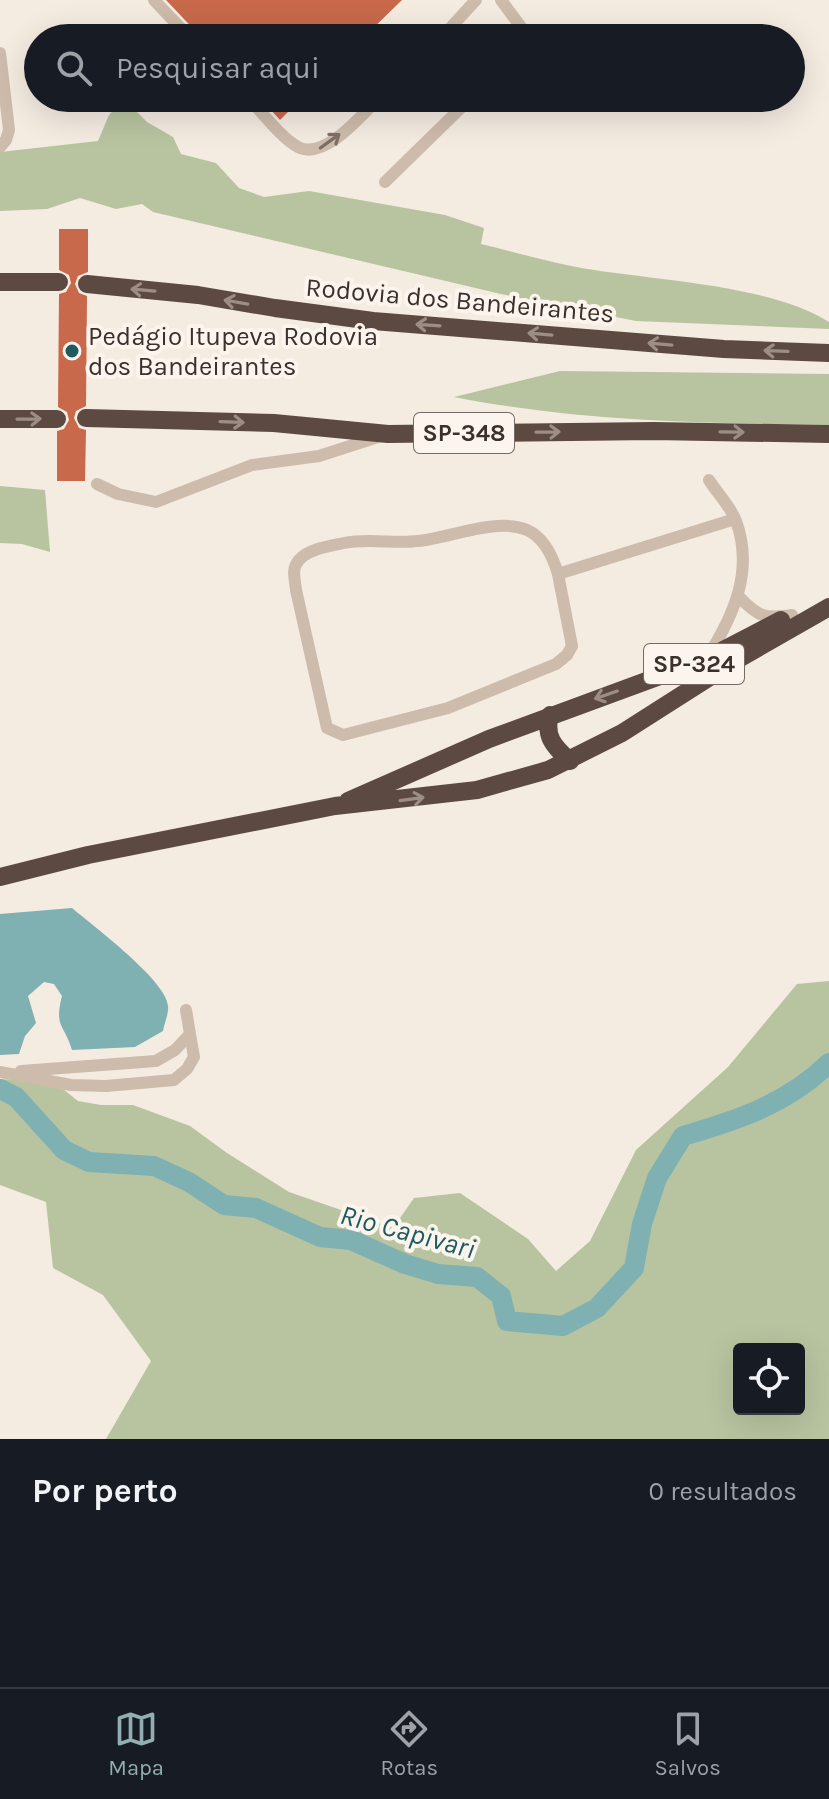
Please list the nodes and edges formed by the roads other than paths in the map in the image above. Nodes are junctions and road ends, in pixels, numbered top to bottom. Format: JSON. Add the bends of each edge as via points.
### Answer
{"nodes":[{"id":1,"x":154,"y":0,"type":"edge"},
{"id":2,"x":476,"y":0,"type":"edge"},
{"id":3,"x":501,"y":0,"type":"edge"},
{"id":4,"x":177,"y":24,"type":"edge"},
{"id":5,"x":454,"y":24,"type":"edge"},
{"id":6,"x":519,"y":24,"type":"edge"},
{"id":7,"x":0,"y":53,"type":"edge"},
{"id":8,"x":262,"y":112,"type":"edge"},
{"id":9,"x":364,"y":112,"type":"edge"},
{"id":10,"x":457,"y":112,"type":"edge"},
{"id":11,"x":0,"y":147,"type":"edge"},
{"id":12,"x":385,"y":182,"type":"dead end"},
{"id":13,"x":0,"y":282,"type":"edge"},
{"id":14,"x":59,"y":282,"type":"dead end"},
{"id":15,"x":87,"y":284,"type":"dead end"},
{"id":16,"x":829,"y":353,"type":"edge"},
{"id":17,"x":86,"y":418,"type":"dead end"},
{"id":18,"x":0,"y":419,"type":"edge"},
{"id":19,"x":57,"y":419,"type":"dead end"},
{"id":20,"x":388,"y":434,"type":"junction"},
{"id":21,"x":829,"y":434,"type":"edge"},
{"id":22,"x":709,"y":480,"type":"dead end"},
{"id":23,"x":97,"y":484,"type":"dead end"},
{"id":24,"x":735,"y":519,"type":"junction"},
{"id":25,"x":558,"y":574,"type":"junction"},
{"id":26,"x":829,"y":593,"type":"edge"},
{"id":27,"x":739,"y":597,"type":"junction"},
{"id":28,"x":829,"y":607,"type":"edge"},
{"id":29,"x":792,"y":615,"type":"junction"},
{"id":30,"x":706,"y":659,"type":"junction"},
{"id":31,"x":550,"y":715,"type":"junction"},
{"id":32,"x":570,"y":761,"type":"junction"},
{"id":33,"x":335,"y":806,"type":"junction"},
{"id":34,"x":88,"y":855,"type":"junction"},
{"id":35,"x":0,"y":865,"type":"edge"},
{"id":36,"x":0,"y":877,"type":"edge"},
{"id":37,"x":186,"y":1010,"type":"dead end"},
{"id":38,"x":190,"y":1034,"type":"junction"},
{"id":39,"x":6,"y":1072,"type":"edge"}],
"edges":[{"from":1,"to":4,"type":"street"},
{"from":2,"to":5,"type":"street"},
{"from":3,"to":6,"type":"street"},
{"from":7,"to":11,"type":"street","via":[[9,130]]},
{"from":8,"to":9,"type":"street","one_way":true,"via":[[297,147],[311,151],[324,148]]},
{"from":10,"to":12,"type":"street"},
{"from":13,"to":14,"type":"highway"},
{"from":16,"to":15,"type":"highway","name":"Rodovia dos Bandeirantes","one_way":true,"via":[[373,321]]},
{"from":17,"to":20,"type":"highway","number":"SP-348","one_way":true,"via":[[274,423]]},
{"from":18,"to":19,"type":"highway","one_way":true},
{"from":20,"to":21,"type":"highway","number":"SP-348","one_way":true},
{"from":20,"to":23,"type":"street","via":[[319,456],[252,465],[156,502]]},
{"from":22,"to":24,"type":"street"},
{"from":24,"to":25,"type":"street"},
{"from":24,"to":27,"type":"street","via":[[743,559]]},
{"from":25,"to":25,"type":"street","via":[[572,646],[556,664],[448,708],[343,735],[327,728],[296,590],[293,571],[299,559],[348,542],[418,541],[507,525],[541,540]]},
{"from":26,"to":29,"type":"highway","number":"SP-324"},
{"from":27,"to":29,"type":"street","via":[[763,617]]},
{"from":27,"to":30,"type":"street"},
{"from":28,"to":32,"type":"highway","number":"SP-324"},
{"from":29,"to":30,"type":"highway","number":"SP-324"},
{"from":30,"to":31,"type":"highway","number":"SP-324","one_way":true},
{"from":31,"to":32,"type":"highway","via":[[548,735]]},
{"from":31,"to":33,"type":"highway","number":"SP-324"},
{"from":33,"to":32,"type":"highway","number":"SP-324","one_way":true,"via":[[477,790]]},
{"from":33,"to":34,"type":"highway","number":"SP-324"},
{"from":34,"to":35,"type":"highway","number":"SP-324"},
{"from":34,"to":36,"type":"highway","number":"SP-324"},
{"from":37,"to":38,"type":"street"},
{"from":38,"to":39,"type":"street","via":[[156,1061]]},
{"from":38,"to":39,"type":"street","via":[[194,1057],[174,1080],[71,1085]]}]}
